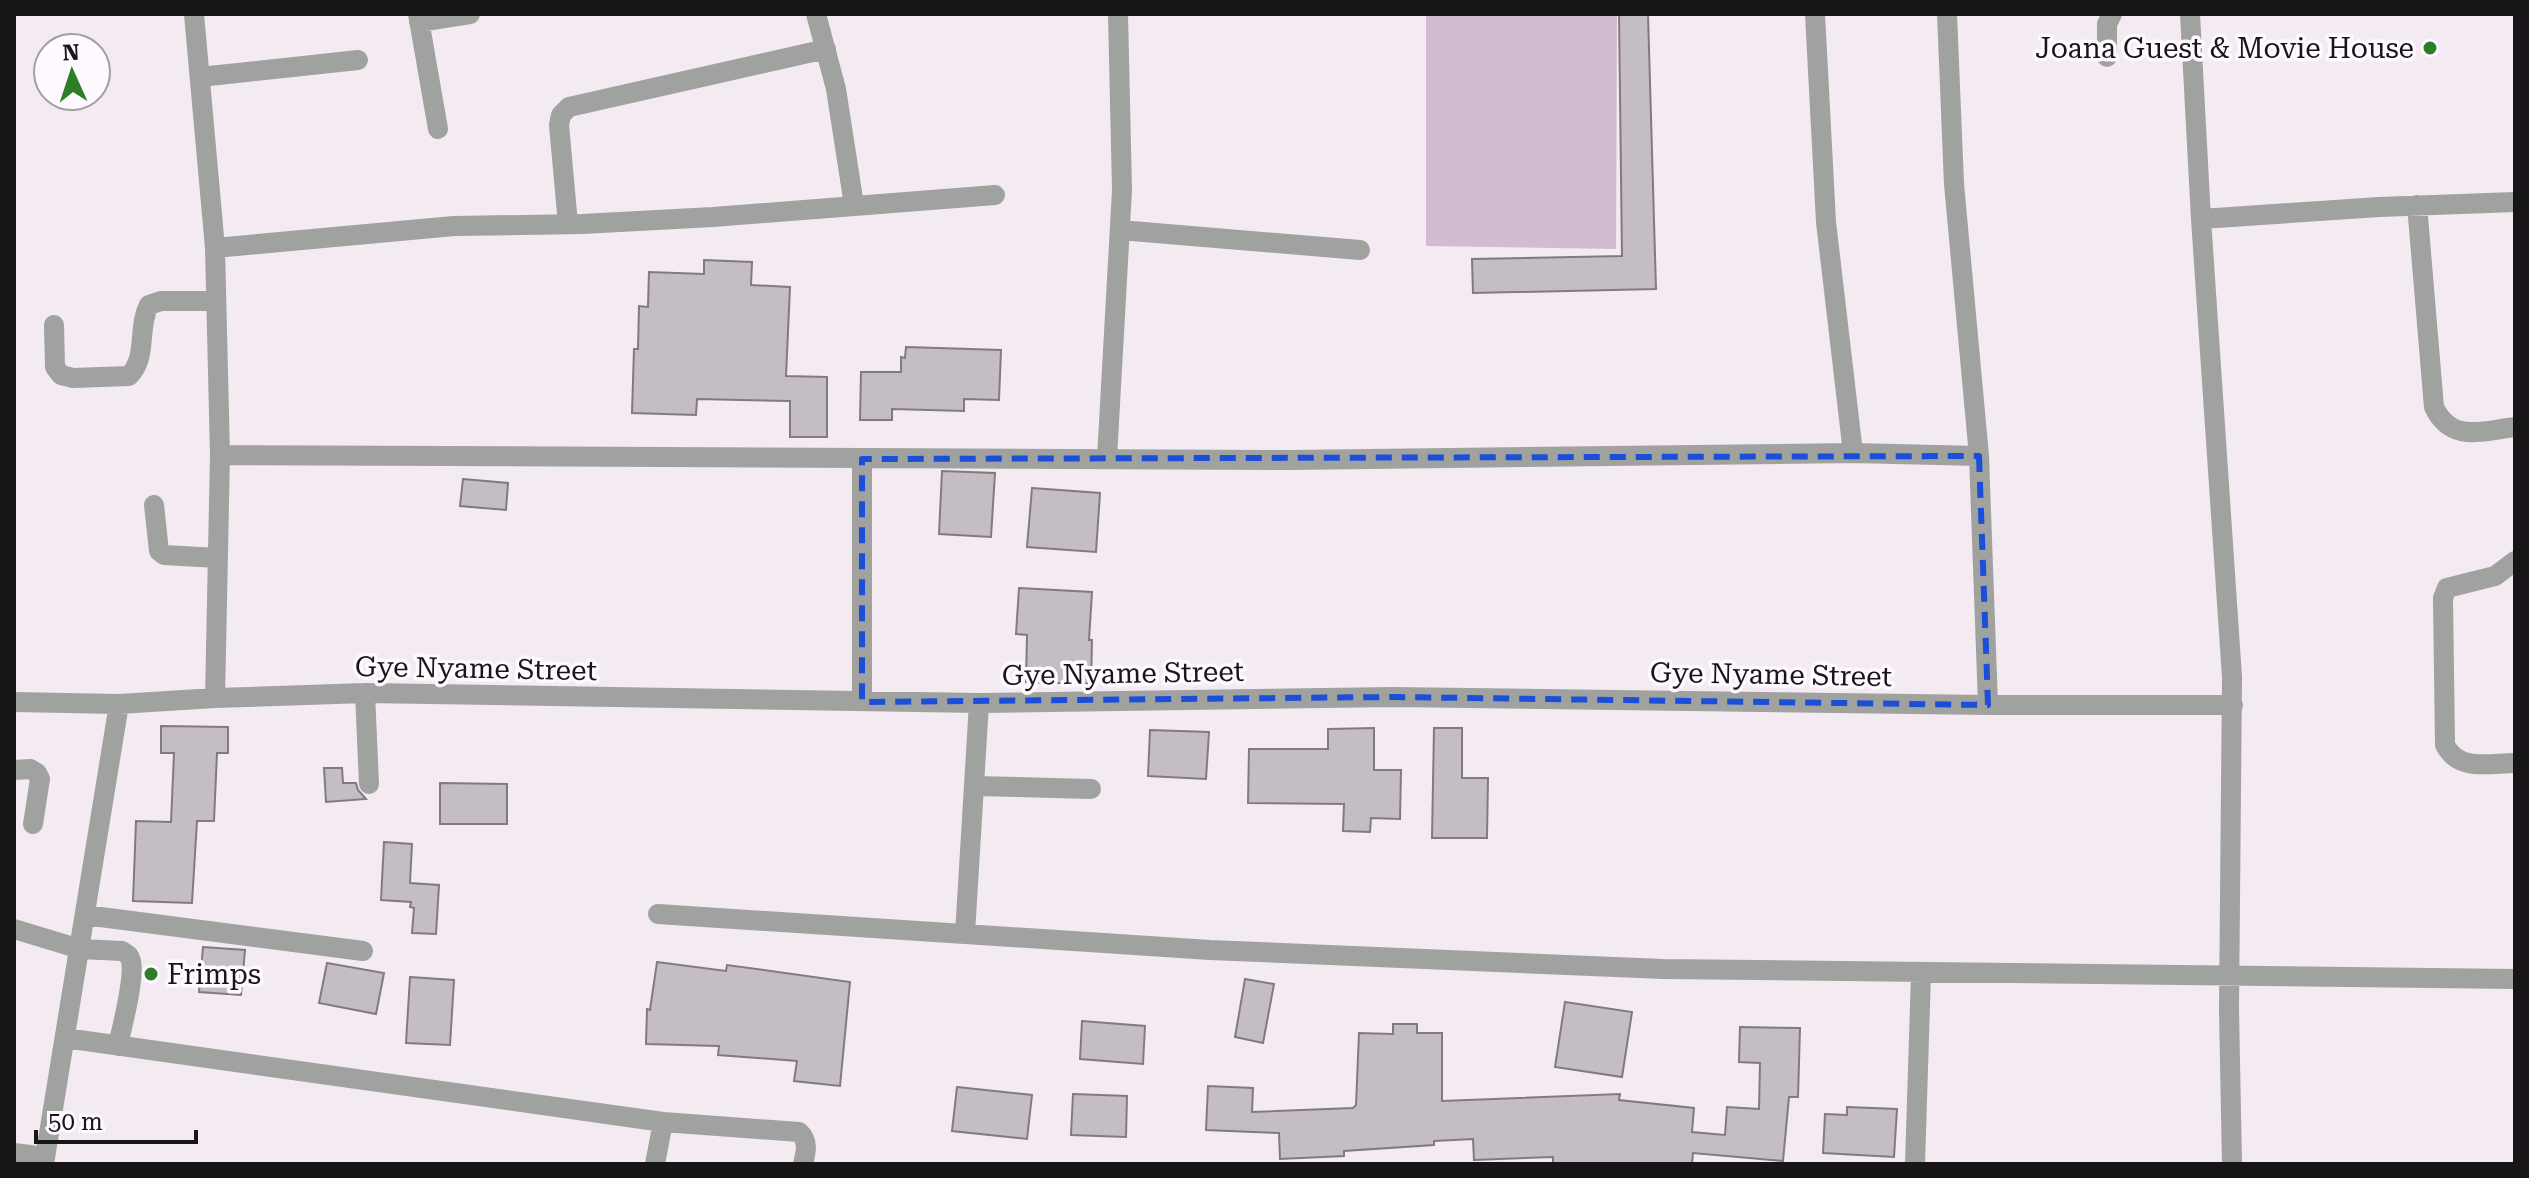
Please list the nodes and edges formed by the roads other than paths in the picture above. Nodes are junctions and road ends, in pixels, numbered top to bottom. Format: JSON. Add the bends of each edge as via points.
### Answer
{"nodes":[{"id":1,"x":194,"y":14,"type":"edge"},
{"id":2,"x":470,"y":14,"type":"edge"},
{"id":3,"x":816,"y":14,"type":"edge"},
{"id":4,"x":1118,"y":14,"type":"edge"},
{"id":5,"x":1815,"y":14,"type":"edge"},
{"id":6,"x":1947,"y":14,"type":"edge"},
{"id":7,"x":2112,"y":14,"type":"edge"},
{"id":8,"x":2190,"y":14,"type":"edge"},
{"id":9,"x":418,"y":18,"type":"edge"},
{"id":10,"x":826,"y":49,"type":"junction"},
{"id":11,"x":2107,"y":57,"type":"dead end"},
{"id":12,"x":358,"y":60,"type":"dead end"},
{"id":13,"x":200,"y":77,"type":"junction"},
{"id":14,"x":438,"y":129,"type":"dead end"},
{"id":15,"x":995,"y":195,"type":"dead end"},
{"id":16,"x":2515,"y":202,"type":"edge"},
{"id":17,"x":854,"y":205,"type":"junction"},
{"id":18,"x":2417,"y":205,"type":"junction"},
{"id":19,"x":2201,"y":219,"type":"junction"},
{"id":20,"x":568,"y":224,"type":"junction"},
{"id":21,"x":1120,"y":230,"type":"junction"},
{"id":22,"x":215,"y":248,"type":"junction"},
{"id":23,"x":1360,"y":250,"type":"dead end"},
{"id":24,"x":216,"y":301,"type":"junction"},
{"id":25,"x":54,"y":325,"type":"dead end"},
{"id":26,"x":2515,"y":427,"type":"edge"},
{"id":27,"x":1853,"y":453,"type":"junction"},
{"id":28,"x":220,"y":455,"type":"junction"},
{"id":29,"x":1979,"y":456,"type":"junction"},
{"id":30,"x":1107,"y":458,"type":"junction"},
{"id":31,"x":862,"y":459,"type":"junction"},
{"id":32,"x":154,"y":505,"type":"dead end"},
{"id":33,"x":218,"y":558,"type":"junction"},
{"id":34,"x":2515,"y":561,"type":"edge"},
{"id":35,"x":365,"y":693,"type":"junction"},
{"id":36,"x":215,"y":698,"type":"junction"},
{"id":37,"x":14,"y":702,"type":"edge"},
{"id":38,"x":862,"y":702,"type":"junction"},
{"id":39,"x":979,"y":703,"type":"junction"},
{"id":40,"x":119,"y":704,"type":"junction"},
{"id":41,"x":1988,"y":705,"type":"junction"},
{"id":42,"x":2233,"y":705,"type":"junction"},
{"id":43,"x":2515,"y":763,"type":"edge"},
{"id":44,"x":14,"y":770,"type":"edge"},
{"id":45,"x":369,"y":784,"type":"dead end"},
{"id":46,"x":975,"y":786,"type":"junction"},
{"id":47,"x":1091,"y":789,"type":"dead end"},
{"id":48,"x":33,"y":824,"type":"dead end"},
{"id":49,"x":658,"y":914,"type":"dead end"},
{"id":50,"x":85,"y":915,"type":"junction"},
{"id":51,"x":14,"y":929,"type":"edge"},
{"id":52,"x":965,"y":934,"type":"junction"},
{"id":53,"x":80,"y":949,"type":"junction"},
{"id":54,"x":363,"y":951,"type":"dead end"},
{"id":55,"x":1921,"y":974,"type":"junction"},
{"id":56,"x":2229,"y":976,"type":"junction"},
{"id":57,"x":2515,"y":979,"type":"edge"},
{"id":58,"x":65,"y":1038,"type":"junction"},
{"id":59,"x":118,"y":1046,"type":"junction"},
{"id":60,"x":663,"y":1122,"type":"junction"},
{"id":61,"x":14,"y":1153,"type":"edge"},
{"id":62,"x":45,"y":1160,"type":"edge"},
{"id":63,"x":655,"y":1164,"type":"edge"},
{"id":64,"x":803,"y":1164,"type":"edge"},
{"id":65,"x":1915,"y":1164,"type":"edge"},
{"id":66,"x":2232,"y":1164,"type":"edge"}],
"edges":[{"from":1,"to":13,"type":"street"},
{"from":2,"to":9,"type":"street"},
{"from":3,"to":10,"type":"street"},
{"from":4,"to":21,"type":"street"},
{"from":5,"to":27,"type":"street","via":[[1826,222]]},
{"from":6,"to":29,"type":"street","via":[[1954,184]]},
{"from":7,"to":11,"type":"street"},
{"from":8,"to":19,"type":"street"},
{"from":9,"to":14,"type":"street"},
{"from":10,"to":17,"type":"street"},
{"from":10,"to":20,"type":"street","via":[[569,107],[559,125]]},
{"from":12,"to":13,"type":"street"},
{"from":13,"to":22,"type":"street"},
{"from":15,"to":17,"type":"street"},
{"from":16,"to":18,"type":"street"},
{"from":17,"to":20,"type":"street"},
{"from":18,"to":19,"type":"street"},
{"from":18,"to":26,"type":"street","via":[[2434,407],[2441,422],[2455,431]]},
{"from":19,"to":42,"type":"street"},
{"from":20,"to":22,"type":"street","via":[[454,226]]},
{"from":21,"to":23,"type":"street"},
{"from":21,"to":30,"type":"street"},
{"from":22,"to":24,"type":"street"},
{"from":24,"to":25,"type":"street","via":[[149,305],[138,367],[129,376],[61,375],[55,367]]},
{"from":24,"to":28,"type":"street"},
{"from":27,"to":29,"type":"street"},
{"from":27,"to":30,"type":"street"},
{"from":28,"to":31,"type":"street"},
{"from":28,"to":33,"type":"street"},
{"from":29,"to":41,"type":"street"},
{"from":30,"to":31,"type":"street"},
{"from":31,"to":38,"type":"street"},
{"from":32,"to":33,"type":"street","via":[[159,551]]},
{"from":33,"to":36,"type":"street"},
{"from":34,"to":43,"type":"street","via":[[2495,576],[2444,592],[2445,745],[2463,764]]},
{"from":35,"to":36,"type":"street","name":"Gye Nyame Street"},
{"from":35,"to":38,"type":"street","name":"Gye Nyame Street"},
{"from":35,"to":45,"type":"street"},
{"from":36,"to":40,"type":"street","name":"Gye Nyame Street"},
{"from":37,"to":40,"type":"street","name":"Gye Nyame Street"},
{"from":38,"to":39,"type":"street","name":"Gye Nyame Street"},
{"from":39,"to":41,"type":"street","name":"Gye Nyame Street","via":[[1393,697]]},
{"from":39,"to":46,"type":"street"},
{"from":40,"to":50,"type":"street"},
{"from":41,"to":42,"type":"street","name":"Gye Nyame Street"},
{"from":42,"to":56,"type":"street"},
{"from":44,"to":48,"type":"street","via":[[30,769],[40,779]]},
{"from":46,"to":47,"type":"street"},
{"from":46,"to":52,"type":"street"},
{"from":49,"to":52,"type":"street"},
{"from":50,"to":53,"type":"street"},
{"from":50,"to":54,"type":"street"},
{"from":51,"to":53,"type":"street"},
{"from":52,"to":55,"type":"street","via":[[1453,962]]},
{"from":53,"to":58,"type":"street"},
{"from":53,"to":59,"type":"street","via":[[122,951],[131,962]]},
{"from":55,"to":56,"type":"street"},
{"from":55,"to":65,"type":"street"},
{"from":56,"to":57,"type":"street"},
{"from":56,"to":66,"type":"street"},
{"from":58,"to":59,"type":"street"},
{"from":58,"to":62,"type":"street"},
{"from":59,"to":60,"type":"street"},
{"from":60,"to":63,"type":"street"},
{"from":60,"to":64,"type":"street","via":[[799,1132],[805,1137]]},
{"from":61,"to":62,"type":"street"}]}
